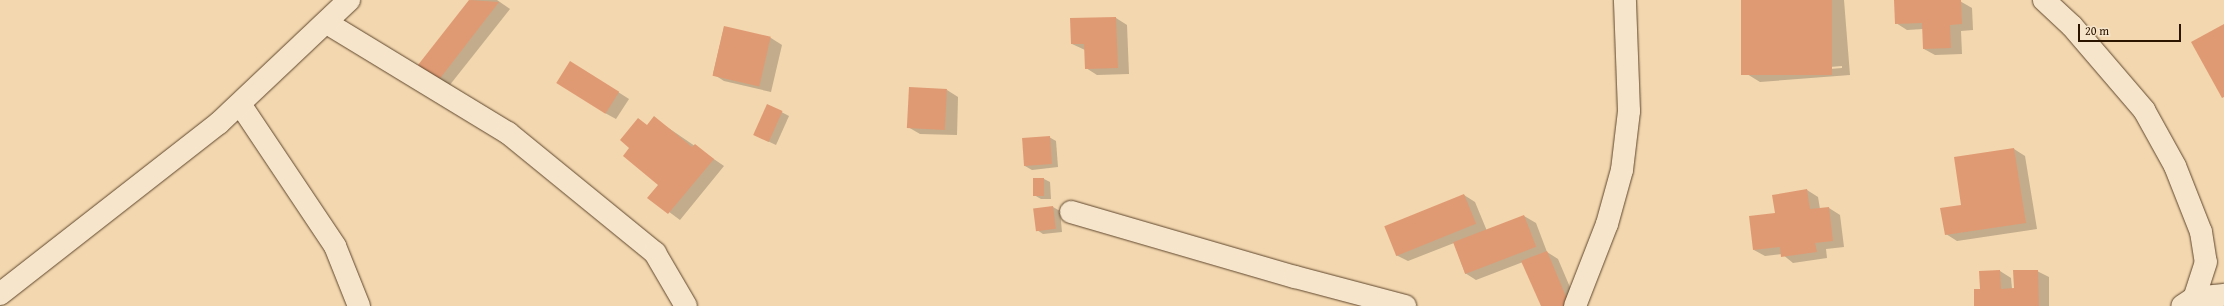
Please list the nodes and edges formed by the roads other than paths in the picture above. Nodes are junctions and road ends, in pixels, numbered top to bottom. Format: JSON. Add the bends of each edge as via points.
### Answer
{"nodes":[{"id":1,"x":349,"y":0,"type":"edge"},
{"id":2,"x":1625,"y":0,"type":"edge"},
{"id":3,"x":2044,"y":0,"type":"edge"},
{"id":4,"x":327,"y":24,"type":"junction"},
{"id":5,"x":240,"y":104,"type":"junction"},
{"id":6,"x":1072,"y":212,"type":"dead end"},
{"id":7,"x":0,"y":294,"type":"edge"},
{"id":8,"x":2224,"y":295,"type":"edge"},
{"id":9,"x":2188,"y":302,"type":"edge"},
{"id":10,"x":359,"y":306,"type":"edge"},
{"id":11,"x":686,"y":306,"type":"edge"},
{"id":12,"x":1405,"y":306,"type":"edge"},
{"id":13,"x":1575,"y":306,"type":"edge"}],
"edges":[{"from":1,"to":4,"type":"street"},
{"from":2,"to":13,"type":"street","via":[[1629,111],[1622,170],[1607,224]]},
{"from":3,"to":9,"type":"street","via":[[2072,26],[2144,110],[2175,166],[2201,232],[2205,251],[2206,262]]},
{"from":4,"to":5,"type":"street"},
{"from":4,"to":11,"type":"street","via":[[508,133],[655,253]]},
{"from":5,"to":7,"type":"street"},
{"from":5,"to":10,"type":"street","via":[[335,246]]},
{"from":6,"to":12,"type":"street"},
{"from":8,"to":9,"type":"street"}]}
